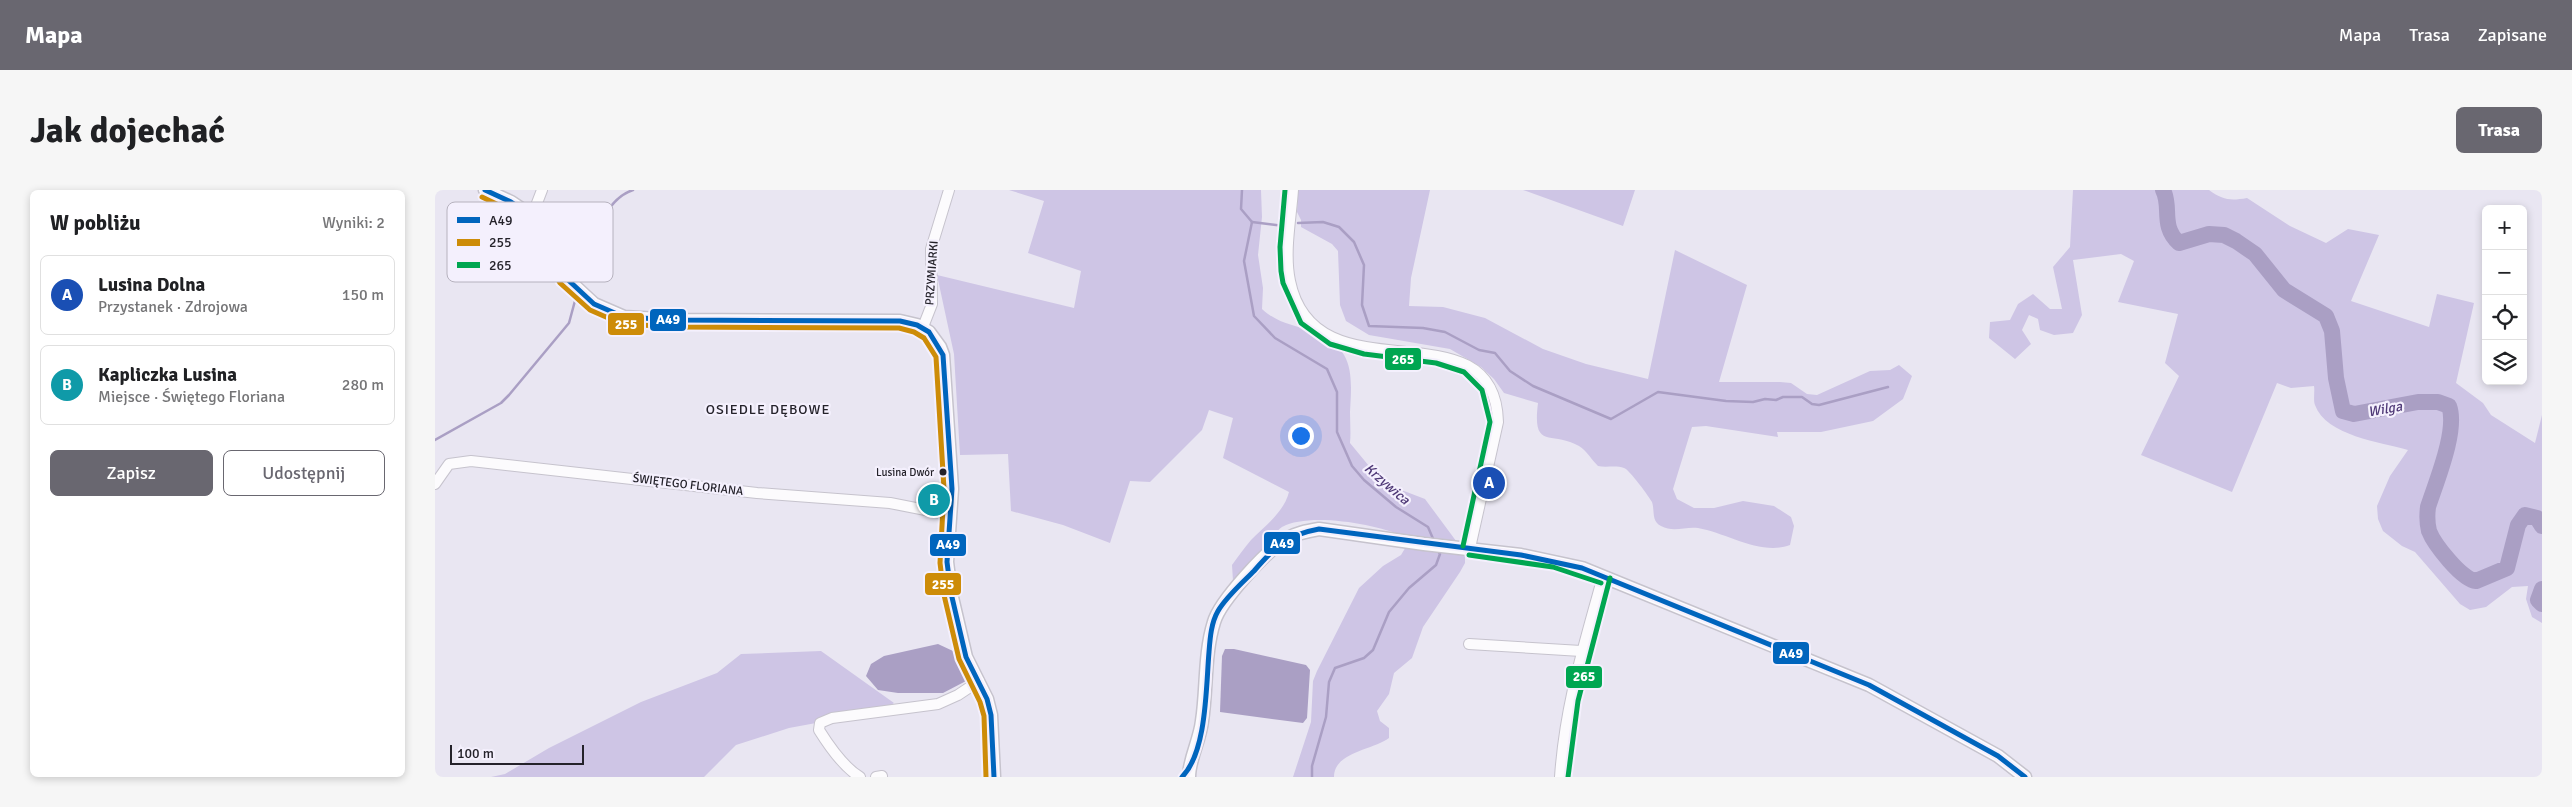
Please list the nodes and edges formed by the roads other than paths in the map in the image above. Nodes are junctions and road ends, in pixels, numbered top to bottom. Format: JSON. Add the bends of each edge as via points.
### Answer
{"nodes":[{"id":1,"x":485,"y":190,"type":"edge"},
{"id":2,"x":542,"y":190,"type":"edge"},
{"id":3,"x":949,"y":190,"type":"edge"},
{"id":4,"x":1293,"y":190,"type":"edge"},
{"id":5,"x":511,"y":202,"type":"edge"},
{"id":6,"x":537,"y":202,"type":"edge"},
{"id":7,"x":570,"y":282,"type":"edge"},
{"id":8,"x":923,"y":327,"type":"junction"},
{"id":9,"x":435,"y":484,"type":"edge"},
{"id":10,"x":951,"y":515,"type":"junction"},
{"id":11,"x":1470,"y":548,"type":"junction"},
{"id":12,"x":1603,"y":576,"type":"junction"},
{"id":13,"x":1469,"y":644,"type":"dead end"},
{"id":14,"x":1581,"y":651,"type":"junction"},
{"id":15,"x":979,"y":681,"type":"junction"},
{"id":16,"x":1187,"y":775,"type":"edge"},
{"id":17,"x":860,"y":777,"type":"edge"},
{"id":18,"x":994,"y":777,"type":"edge"},
{"id":19,"x":1559,"y":777,"type":"edge"},
{"id":20,"x":2025,"y":777,"type":"edge"}],
"edges":[{"from":1,"to":5,"type":"street"},
{"from":2,"to":6,"type":"street"},
{"from":3,"to":8,"type":"street","name":"PRZYMIARKI","via":[[931,249],[932,304]]},
{"from":4,"to":11,"type":"street","via":[[1288,256],[1290,281],[1297,302],[1310,321],[1325,334],[1347,344],[1457,359],[1474,368],[1489,383],[1498,402],[1498,422]]},
{"from":7,"to":8,"type":"street","via":[[594,304],[624,317],[900,322]]},
{"from":8,"to":10,"type":"street","via":[[940,347],[944,363]]},
{"from":9,"to":10,"type":"street","name":"ŚWIĘTEGO FLORIANA","via":[[449,464],[471,462],[757,493],[890,503]]},
{"from":10,"to":15,"type":"street","via":[[947,562],[951,593],[967,657]]},
{"from":11,"to":12,"type":"street","via":[[1555,560]]},
{"from":11,"to":16,"type":"street","via":[[1319,529],[1285,539],[1226,600],[1214,622],[1201,733]]},
{"from":12,"to":14,"type":"street"},
{"from":12,"to":20,"type":"street","via":[[1869,685],[1990,752]]},
{"from":13,"to":14,"type":"street"},
{"from":14,"to":19,"type":"street","via":[[1567,713]]},
{"from":15,"to":17,"type":"street","via":[[937,704],[832,718],[821,723],[819,730],[826,741]]},
{"from":15,"to":18,"type":"street","via":[[991,715]]}]}
